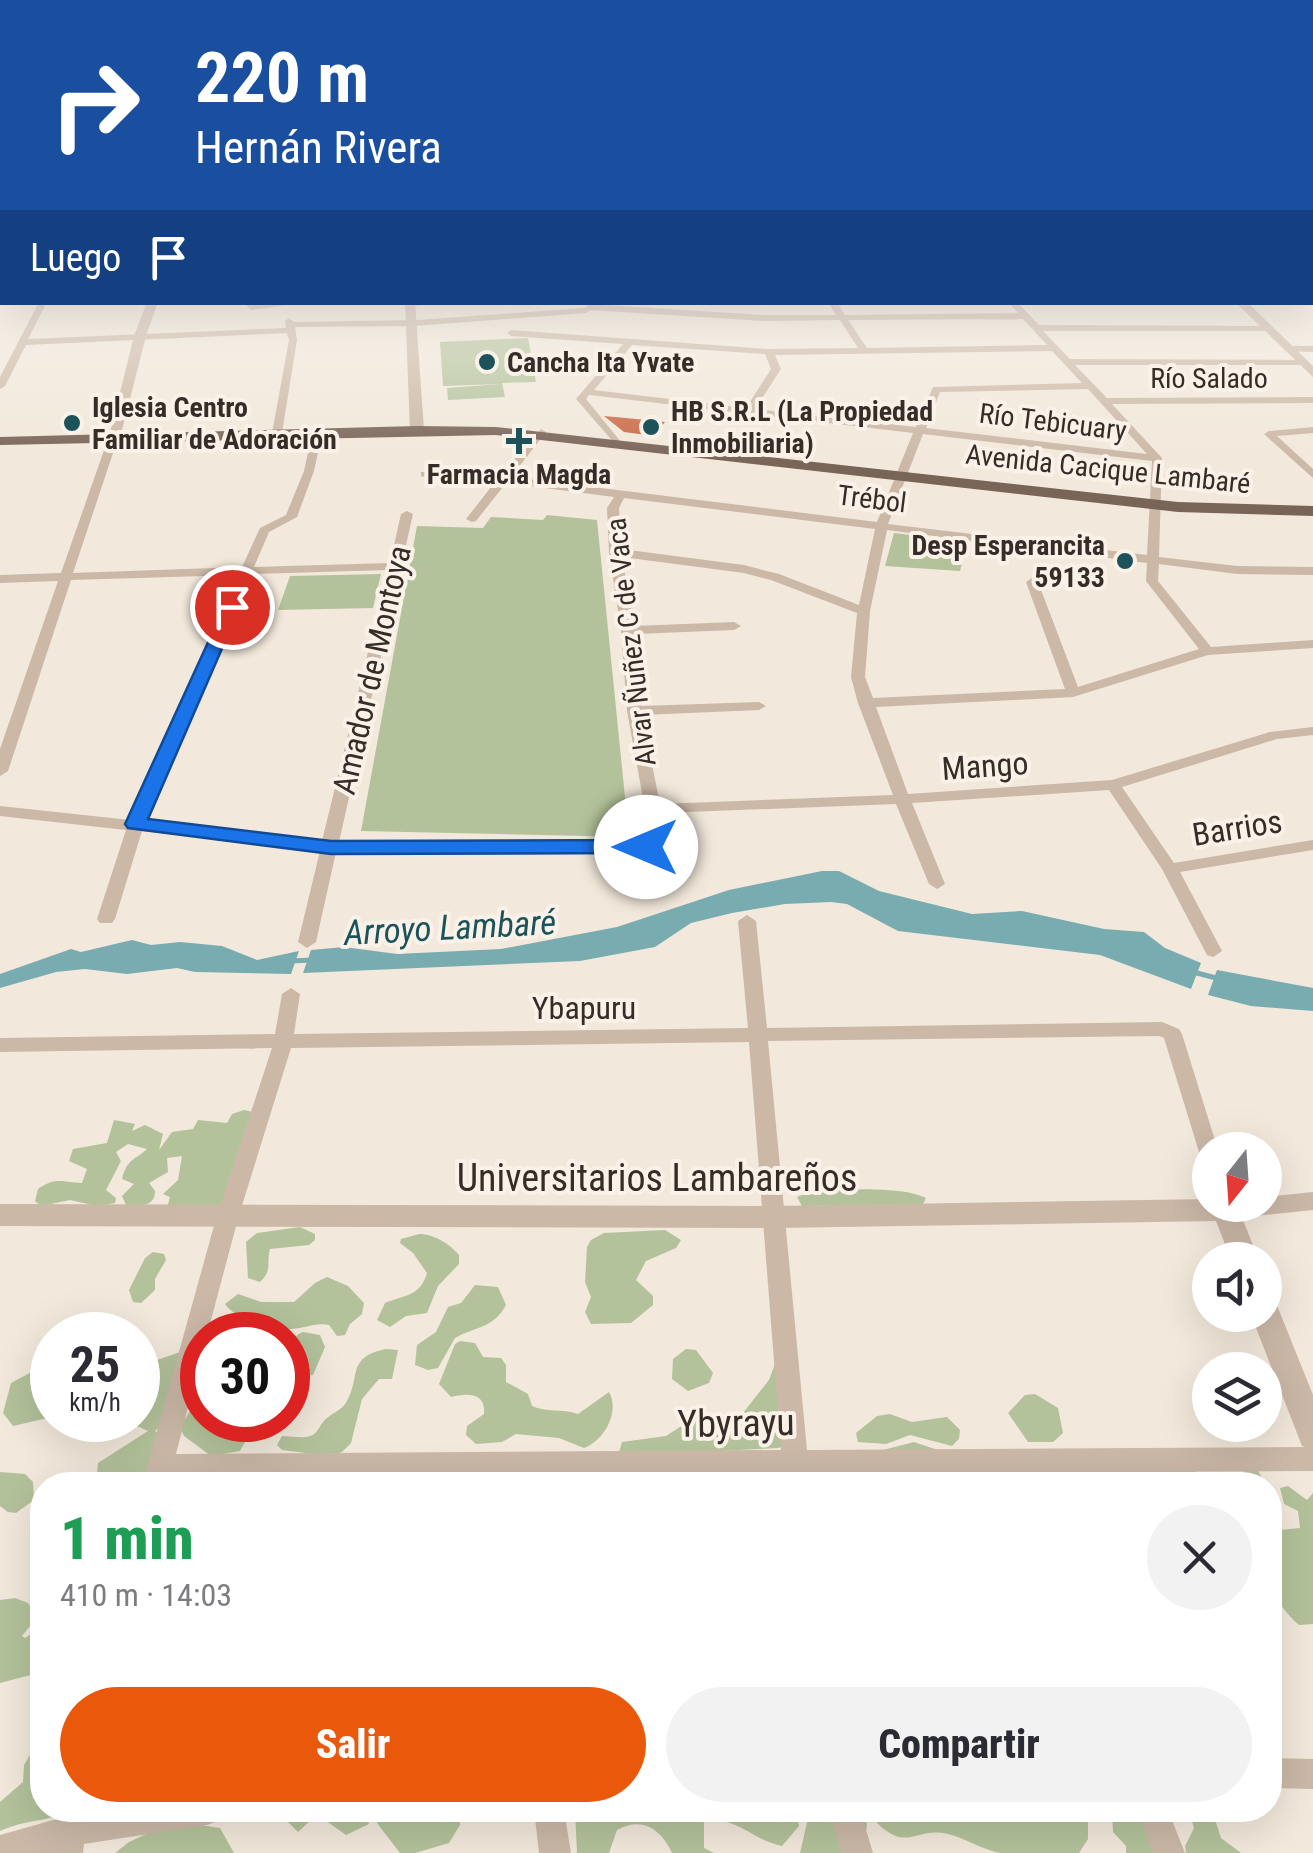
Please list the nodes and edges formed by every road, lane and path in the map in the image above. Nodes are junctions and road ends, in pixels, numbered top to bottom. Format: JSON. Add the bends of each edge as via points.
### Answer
{"nodes":[{"id":1,"x":42,"y":305,"type":"edge"},
{"id":2,"x":152,"y":305,"type":"edge"},
{"id":3,"x":410,"y":305,"type":"edge"},
{"id":4,"x":834,"y":305,"type":"edge"},
{"id":5,"x":1015,"y":305,"type":"edge"},
{"id":6,"x":1243,"y":305,"type":"edge"},
{"id":7,"x":589,"y":306,"type":"edge"},
{"id":8,"x":1024,"y":316,"type":"junction"},
{"id":9,"x":842,"y":318,"type":"junction"},
{"id":10,"x":414,"y":322,"type":"junction"},
{"id":11,"x":289,"y":324,"type":"junction"},
{"id":12,"x":1036,"y":328,"type":"junction"},
{"id":13,"x":1265,"y":328,"type":"junction"},
{"id":14,"x":511,"y":333,"type":"dead end"},
{"id":15,"x":140,"y":336,"type":"junction"},
{"id":16,"x":564,"y":337,"type":"junction"},
{"id":17,"x":24,"y":342,"type":"junction"},
{"id":18,"x":629,"y":342,"type":"junction"},
{"id":19,"x":1055,"y":348,"type":"junction"},
{"id":20,"x":1288,"y":349,"type":"junction"},
{"id":21,"x":1313,"y":349,"type":"edge"},
{"id":22,"x":864,"y":351,"type":"junction"},
{"id":23,"x":769,"y":352,"type":"junction"},
{"id":24,"x":1068,"y":362,"type":"junction"},
{"id":25,"x":1301,"y":362,"type":"junction"},
{"id":26,"x":1313,"y":373,"type":"edge"},
{"id":27,"x":0,"y":386,"type":"edge"},
{"id":28,"x":1092,"y":386,"type":"junction"},
{"id":29,"x":585,"y":392,"type":"junction"},
{"id":30,"x":1313,"y":400,"type":"edge"},
{"id":31,"x":1106,"y":401,"type":"junction"},
{"id":32,"x":749,"y":410,"type":"junction"},
{"id":33,"x":417,"y":428,"type":"junction"},
{"id":34,"x":919,"y":429,"type":"junction"},
{"id":35,"x":1313,"y":430,"type":"edge"},
{"id":36,"x":318,"y":431,"type":"junction"},
{"id":37,"x":278,"y":432,"type":"junction"},
{"id":38,"x":540,"y":434,"type":"junction"},
{"id":39,"x":113,"y":436,"type":"junction"},
{"id":40,"x":0,"y":439,"type":"edge"},
{"id":41,"x":622,"y":441,"type":"junction"},
{"id":42,"x":1158,"y":458,"type":"junction"},
{"id":43,"x":901,"y":473,"type":"junction"},
{"id":44,"x":425,"y":474,"type":"dead end"},
{"id":45,"x":1313,"y":475,"type":"edge"},
{"id":46,"x":506,"y":480,"type":"junction"},
{"id":47,"x":621,"y":494,"type":"junction"},
{"id":48,"x":1156,"y":503,"type":"junction"},
{"id":49,"x":1313,"y":509,"type":"edge"},
{"id":50,"x":407,"y":514,"type":"dead end"},
{"id":51,"x":472,"y":520,"type":"dead end"},
{"id":52,"x":882,"y":525,"type":"junction"},
{"id":53,"x":615,"y":552,"type":"junction"},
{"id":54,"x":1150,"y":560,"type":"junction"},
{"id":55,"x":398,"y":566,"type":"junction"},
{"id":56,"x":248,"y":571,"type":"junction"},
{"id":57,"x":1313,"y":571,"type":"edge"},
{"id":58,"x":67,"y":577,"type":"junction"},
{"id":59,"x":0,"y":579,"type":"edge"},
{"id":60,"x":1032,"y":582,"type":"dead end"},
{"id":61,"x":864,"y":611,"type":"junction"},
{"id":62,"x":734,"y":626,"type":"dead end"},
{"id":63,"x":628,"y":630,"type":"junction"},
{"id":64,"x":1313,"y":644,"type":"edge"},
{"id":65,"x":1207,"y":651,"type":"junction"},
{"id":66,"x":1073,"y":693,"type":"junction"},
{"id":67,"x":865,"y":703,"type":"junction"},
{"id":68,"x":759,"y":706,"type":"dead end"},
{"id":69,"x":634,"y":711,"type":"junction"},
{"id":70,"x":1313,"y":731,"type":"edge"},
{"id":71,"x":0,"y":771,"type":"edge"},
{"id":72,"x":1113,"y":784,"type":"junction"},
{"id":73,"x":902,"y":800,"type":"junction"},
{"id":74,"x":653,"y":809,"type":"junction"},
{"id":75,"x":0,"y":811,"type":"edge"},
{"id":76,"x":136,"y":824,"type":"junction"},
{"id":77,"x":1313,"y":845,"type":"edge"},
{"id":78,"x":331,"y":847,"type":"junction"},
{"id":79,"x":1170,"y":868,"type":"junction"},
{"id":80,"x":937,"y":884,"type":"dead end"},
{"id":81,"x":106,"y":919,"type":"dead end"},
{"id":82,"x":747,"y":920,"type":"dead end"},
{"id":83,"x":307,"y":942,"type":"dead end"},
{"id":84,"x":1213,"y":952,"type":"dead end"},
{"id":85,"x":292,"y":994,"type":"dead end"},
{"id":86,"x":760,"y":1037,"type":"junction"},
{"id":87,"x":284,"y":1040,"type":"junction"},
{"id":88,"x":0,"y":1045,"type":"edge"},
{"id":89,"x":1201,"y":1132,"type":"edge"},
{"id":90,"x":1313,"y":1201,"type":"edge"},
{"id":91,"x":1282,"y":1203,"type":"edge"},
{"id":92,"x":1192,"y":1209,"type":"edge"},
{"id":93,"x":0,"y":1214,"type":"edge"},
{"id":94,"x":228,"y":1215,"type":"junction"},
{"id":95,"x":775,"y":1216,"type":"junction"},
{"id":96,"x":1273,"y":1332,"type":"edge"},
{"id":97,"x":1313,"y":1435,"type":"edge"},
{"id":98,"x":1313,"y":1459,"type":"edge"},
{"id":99,"x":158,"y":1472,"type":"edge"},
{"id":100,"x":796,"y":1472,"type":"edge"},
{"id":101,"x":1282,"y":1773,"type":"edge"},
{"id":102,"x":1313,"y":1774,"type":"edge"},
{"id":103,"x":132,"y":1822,"type":"edge"},
{"id":104,"x":551,"y":1822,"type":"edge"},
{"id":105,"x":848,"y":1822,"type":"edge"},
{"id":106,"x":1157,"y":1822,"type":"edge"},
{"id":107,"x":70,"y":1832,"type":"edge"},
{"id":108,"x":0,"y":1851,"type":"edge"},
{"id":109,"x":556,"y":1853,"type":"edge"},
{"id":110,"x":857,"y":1853,"type":"edge"},
{"id":111,"x":1169,"y":1853,"type":"edge"}],
"edges":[{"from":1,"to":17,"type":"street"},
{"from":2,"to":15,"type":"street"},
{"from":3,"to":10,"type":"street"},
{"from":4,"to":9,"type":"street"},
{"from":5,"to":8,"type":"street"},
{"from":6,"to":13,"type":"street"},
{"from":7,"to":9,"type":"street"},
{"from":7,"to":10,"type":"street"},
{"from":7,"to":16,"type":"street"},
{"from":8,"to":9,"type":"street"},
{"from":8,"to":12,"type":"street"},
{"from":9,"to":22,"type":"street"},
{"from":10,"to":11,"type":"street"},
{"from":10,"to":33,"type":"street"},
{"from":11,"to":15,"type":"street"},
{"from":11,"to":37,"type":"street","via":[[293,340]]},
{"from":12,"to":13,"type":"street"},
{"from":12,"to":19,"type":"street"},
{"from":13,"to":20,"type":"street"},
{"from":14,"to":16,"type":"street"},
{"from":15,"to":17,"type":"street"},
{"from":15,"to":39,"type":"street"},
{"from":16,"to":18,"type":"street"},
{"from":17,"to":27,"type":"street"},
{"from":18,"to":23,"type":"street"},
{"from":18,"to":29,"type":"street"},
{"from":19,"to":22,"type":"street"},
{"from":19,"to":24,"type":"street"},
{"from":20,"to":21,"type":"street"},
{"from":20,"to":25,"type":"street"},
{"from":22,"to":23,"type":"street"},
{"from":23,"to":32,"type":"street","via":[[776,369]]},
{"from":24,"to":25,"type":"street"},
{"from":24,"to":28,"type":"street"},
{"from":25,"to":26,"type":"street"},
{"from":28,"to":31,"type":"street"},
{"from":28,"to":34,"type":"street","via":[[936,389]]},
{"from":29,"to":32,"type":"street","name":"Río Tebicuary"},
{"from":29,"to":41,"type":"street","via":[[582,402]]},
{"from":30,"to":31,"type":"street","name":"Río Salado"},
{"from":31,"to":42,"type":"street"},
{"from":32,"to":34,"type":"street","name":"Río Tebicuary"},
{"from":33,"to":36,"type":"main road","name":"Avenida Cacique Lambaré"},
{"from":33,"to":38,"type":"main road","name":"Avenida Cacique Lambaré"},
{"from":34,"to":42,"type":"street","name":"Río Tebicuary"},
{"from":34,"to":43,"type":"street"},
{"from":35,"to":45,"type":"street","via":[[1268,434]]},
{"from":36,"to":37,"type":"main road","name":"Avenida Cacique Lambaré"},
{"from":36,"to":56,"type":"street","via":[[292,516],[264,530]]},
{"from":37,"to":39,"type":"main road","name":"Avenida Cacique Lambaré"},
{"from":38,"to":41,"type":"main road","name":"Avenida Cacique Lambaré"},
{"from":38,"to":46,"type":"street"},
{"from":39,"to":40,"type":"main road","name":"Avenida Cacique Lambaré"},
{"from":39,"to":58,"type":"street"},
{"from":41,"to":43,"type":"main road","name":"Avenida Cacique Lambaré"},
{"from":42,"to":48,"type":"street"},
{"from":43,"to":48,"type":"main road","name":"Avenida Cacique Lambaré"},
{"from":43,"to":52,"type":"street"},
{"from":44,"to":46,"type":"street","name":"Trébol"},
{"from":46,"to":47,"type":"street","name":"Trébol"},
{"from":46,"to":51,"type":"street"},
{"from":47,"to":52,"type":"street","name":"Trébol"},
{"from":47,"to":53,"type":"street","name":"Alvar Ñuñez C de Vaca","via":[[613,508]]},
{"from":48,"to":49,"type":"main road","name":"Avenida Cacique Lambaré","via":[[1230,511]]},
{"from":48,"to":54,"type":"street"},
{"from":50,"to":55,"type":"street","name":"Amador de Montoya"},
{"from":52,"to":54,"type":"street","name":"Trébol"},
{"from":52,"to":61,"type":"street"},
{"from":53,"to":61,"type":"street","via":[[744,569]]},
{"from":53,"to":63,"type":"street","name":"Alvar Ñuñez C de Vaca"},
{"from":54,"to":57,"type":"street","name":"Trébol"},
{"from":54,"to":65,"type":"street","via":[[1152,581]]},
{"from":55,"to":56,"type":"street"},
{"from":55,"to":78,"type":"street","name":"Amador de Montoya"},
{"from":56,"to":58,"type":"street"},
{"from":56,"to":76,"type":"street"},
{"from":58,"to":59,"type":"street"},
{"from":58,"to":71,"type":"street"},
{"from":60,"to":66,"type":"street"},
{"from":61,"to":67,"type":"street","via":[[858,677]]},
{"from":62,"to":63,"type":"street"},
{"from":63,"to":69,"type":"street","name":"Alvar Ñuñez C de Vaca"},
{"from":64,"to":65,"type":"street"},
{"from":65,"to":66,"type":"street"},
{"from":66,"to":67,"type":"street"},
{"from":67,"to":73,"type":"street"},
{"from":68,"to":69,"type":"street"},
{"from":69,"to":74,"type":"street","name":"Alvar Ñuñez C de Vaca"},
{"from":70,"to":72,"type":"street","name":"Mango","via":[[1274,735]]},
{"from":72,"to":73,"type":"street","name":"Mango"},
{"from":72,"to":79,"type":"street"},
{"from":73,"to":74,"type":"street","name":"Mango"},
{"from":73,"to":80,"type":"street"},
{"from":74,"to":78,"type":"street","name":"Alvar Ñuñez C de Vaca","via":[[646,847]]},
{"from":75,"to":76,"type":"street"},
{"from":76,"to":78,"type":"street"},
{"from":76,"to":81,"type":"street"},
{"from":77,"to":79,"type":"street","name":"Barrios"},
{"from":78,"to":83,"type":"street","name":"Amador de Montoya"},
{"from":79,"to":84,"type":"street"},
{"from":82,"to":86,"type":"street"},
{"from":85,"to":87,"type":"street"},
{"from":86,"to":87,"type":"street","name":"Ybapuru"},
{"from":86,"to":89,"type":"street","name":"Ybapuru","via":[[1168,1031]]},
{"from":86,"to":95,"type":"street"},
{"from":87,"to":88,"type":"street","name":"Ybapuru"},
{"from":87,"to":94,"type":"street"},
{"from":90,"to":91,"type":"street","name":"Universitarios Lambareños"},
{"from":92,"to":95,"type":"street","name":"Universitarios Lambareños"},
{"from":93,"to":94,"type":"street","name":"Universitarios Lambareños"},
{"from":94,"to":95,"type":"street","name":"Universitarios Lambareños"},
{"from":94,"to":99,"type":"street"},
{"from":95,"to":100,"type":"street"},
{"from":96,"to":97,"type":"street"},
{"from":98,"to":100,"type":"street","name":"Ybyrayu"},
{"from":101,"to":102,"type":"street"},
{"from":103,"to":107,"type":"street"},
{"from":104,"to":109,"type":"street"},
{"from":105,"to":110,"type":"street"},
{"from":106,"to":111,"type":"street"},
{"from":107,"to":108,"type":"street"}]}
